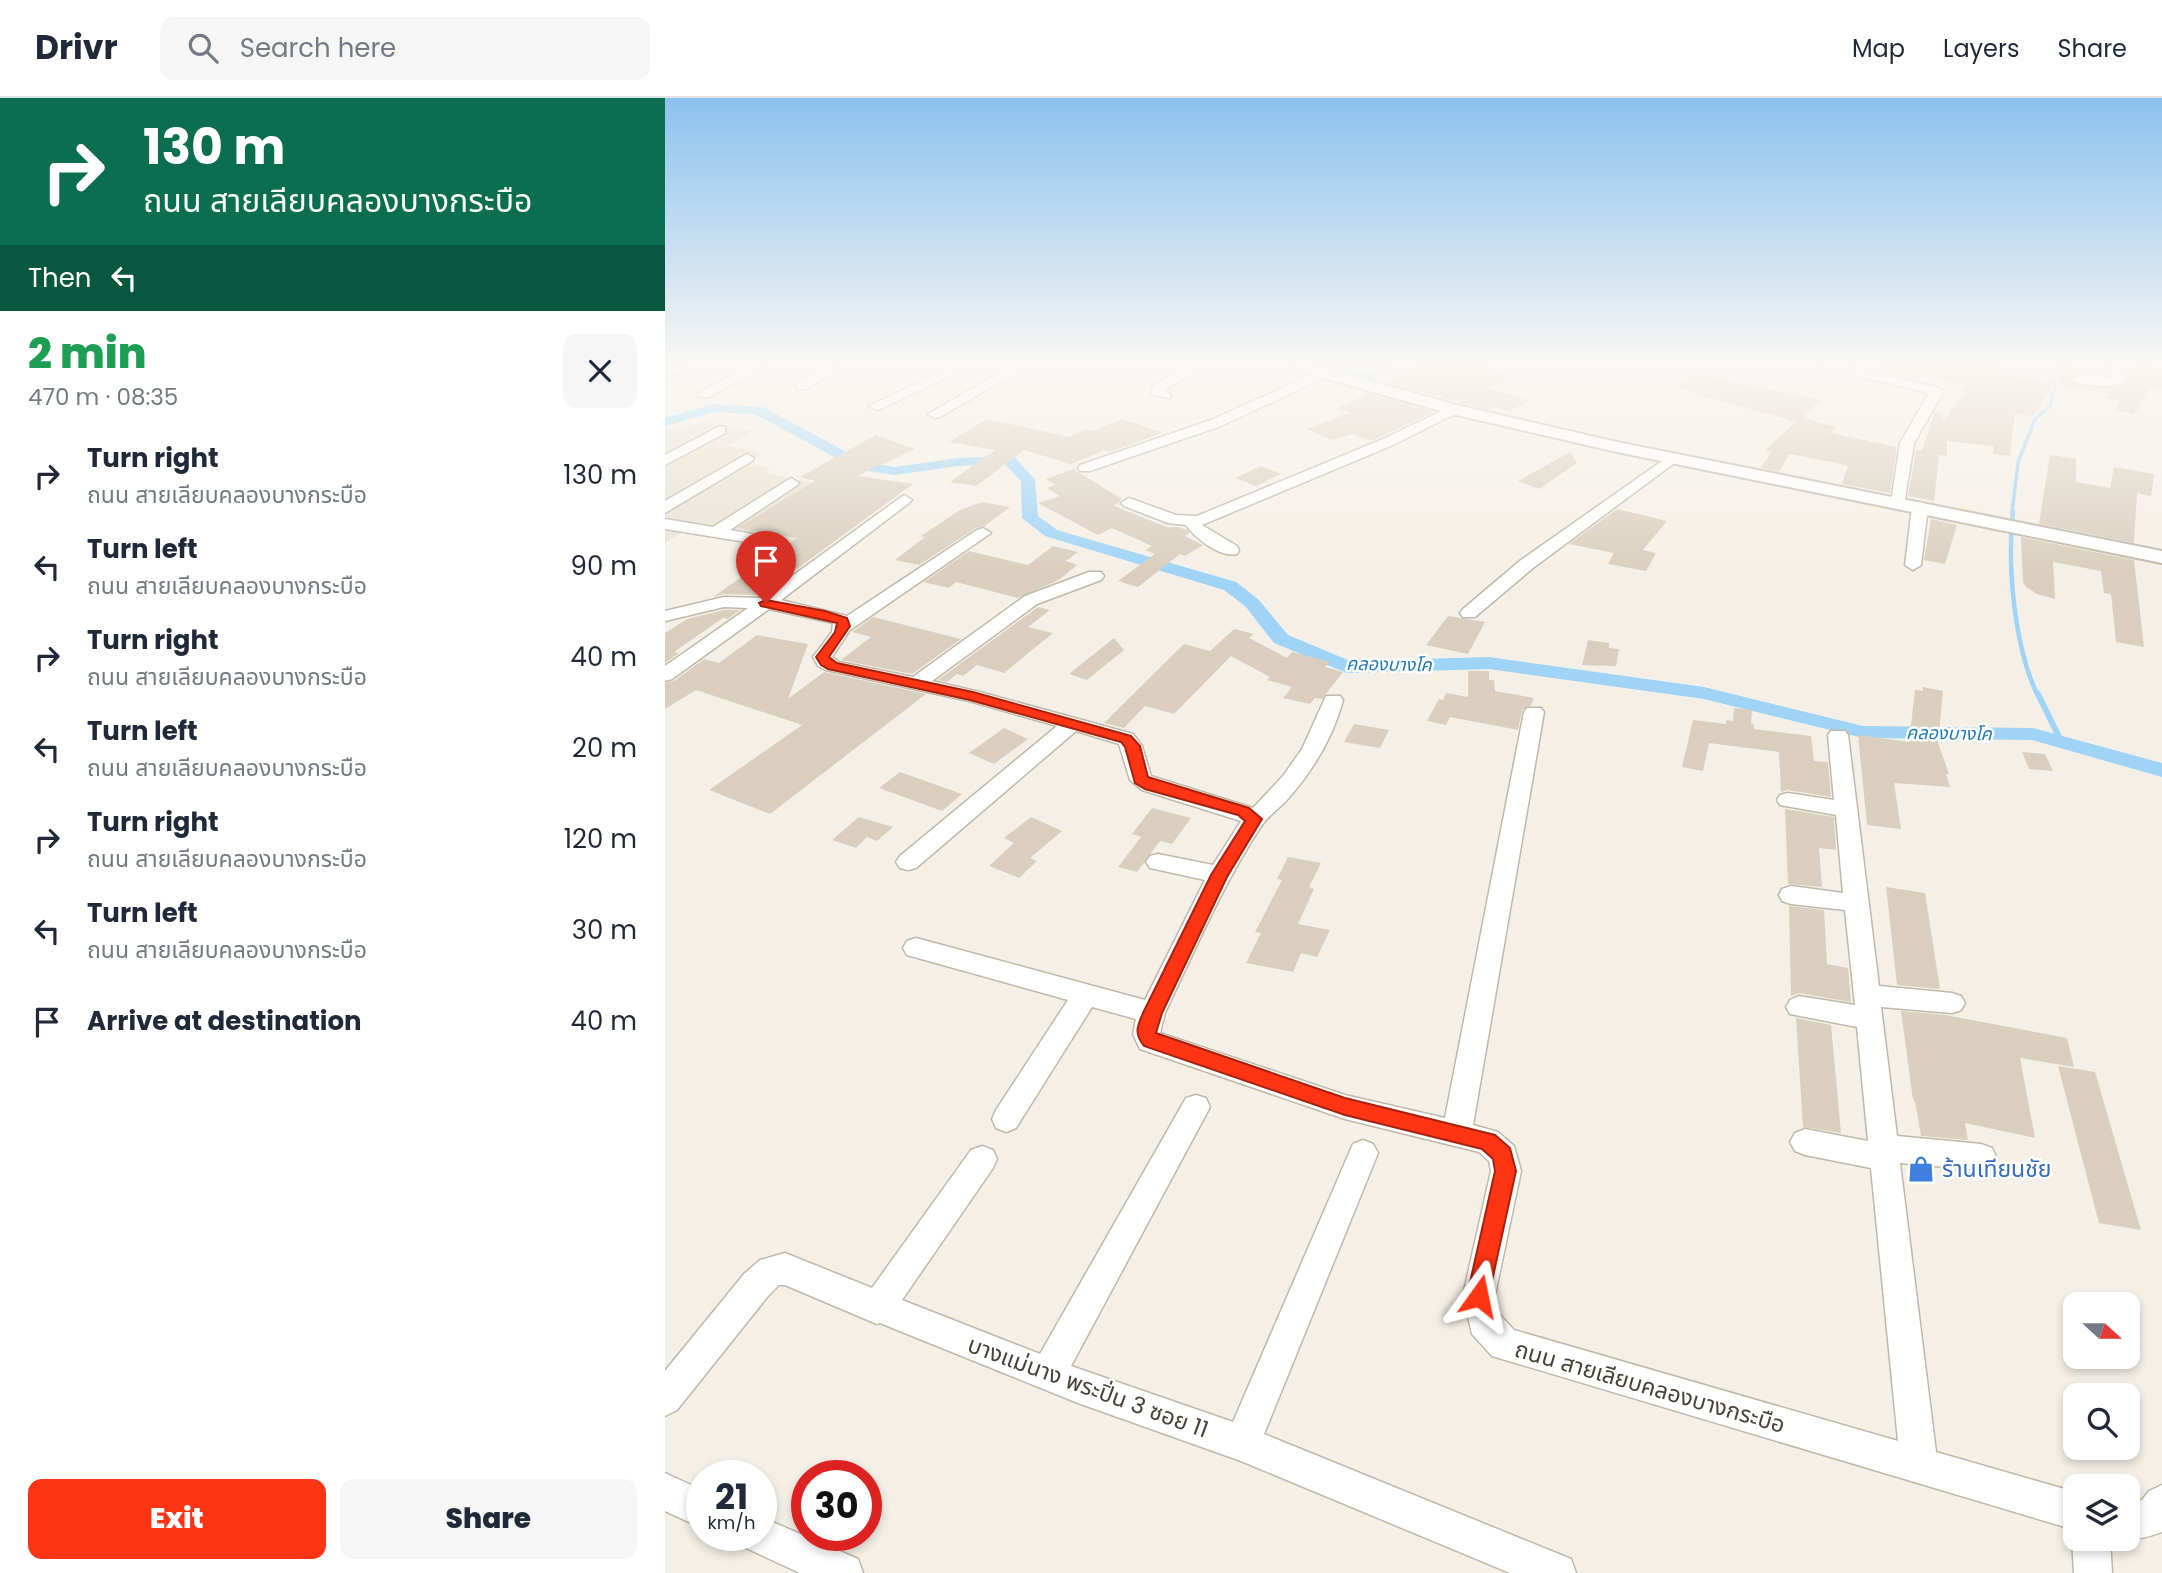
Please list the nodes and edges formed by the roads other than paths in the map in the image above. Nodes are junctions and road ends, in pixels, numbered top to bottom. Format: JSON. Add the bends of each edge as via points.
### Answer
{"nodes":[{"id":1,"x":711,"y":435,"type":"edge"},
{"id":2,"x":1182,"y":435,"type":"edge"},
{"id":3,"x":1402,"y":435,"type":"edge"},
{"id":4,"x":1569,"y":435,"type":"edge"},
{"id":5,"x":1912,"y":435,"type":"edge"},
{"id":6,"x":665,"y":448,"type":"edge"},
{"id":7,"x":683,"y":451,"type":"junction"},
{"id":8,"x":747,"y":458,"type":"dead end"},
{"id":9,"x":1672,"y":458,"type":"junction"},
{"id":10,"x":665,"y":461,"type":"edge"},
{"id":11,"x":1085,"y":468,"type":"dead end"},
{"id":12,"x":791,"y":483,"type":"dead end"},
{"id":13,"x":904,"y":500,"type":"dead end"},
{"id":14,"x":1899,"y":502,"type":"junction"},
{"id":15,"x":1129,"y":503,"type":"dead end"},
{"id":16,"x":1920,"y":506,"type":"junction"},
{"id":17,"x":665,"y":508,"type":"edge"},
{"id":18,"x":1192,"y":523,"type":"junction"},
{"id":19,"x":665,"y":524,"type":"edge"},
{"id":20,"x":716,"y":532,"type":"junction"},
{"id":21,"x":983,"y":533,"type":"dead end"},
{"id":22,"x":746,"y":537,"type":"dead end"},
{"id":23,"x":1231,"y":550,"type":"dead end"},
{"id":24,"x":2162,"y":556,"type":"edge"},
{"id":25,"x":1913,"y":565,"type":"dead end"},
{"id":26,"x":1095,"y":576,"type":"dead end"},
{"id":27,"x":1025,"y":589,"type":"dead end"},
{"id":28,"x":766,"y":603,"type":"junction"},
{"id":29,"x":1469,"y":614,"type":"dead end"},
{"id":30,"x":665,"y":616,"type":"edge"},
{"id":31,"x":844,"y":626,"type":"junction"},
{"id":32,"x":665,"y":675,"type":"edge"},
{"id":33,"x":910,"y":683,"type":"junction"},
{"id":34,"x":1333,"y":700,"type":"dead end"},
{"id":35,"x":1534,"y":712,"type":"dead end"},
{"id":36,"x":1073,"y":723,"type":"junction"},
{"id":37,"x":1838,"y":734,"type":"dead end"},
{"id":38,"x":1788,"y":800,"type":"dead end"},
{"id":39,"x":1846,"y":809,"type":"junction"},
{"id":40,"x":1254,"y":819,"type":"junction"},
{"id":41,"x":1158,"y":862,"type":"dead end"},
{"id":42,"x":908,"y":863,"type":"dead end"},
{"id":43,"x":1219,"y":875,"type":"junction"},
{"id":44,"x":1791,"y":895,"type":"dead end"},
{"id":45,"x":1857,"y":903,"type":"junction"},
{"id":46,"x":916,"y":947,"type":"dead end"},
{"id":47,"x":1086,"y":995,"type":"junction"},
{"id":48,"x":1952,"y":1003,"type":"dead end"},
{"id":49,"x":1799,"y":1007,"type":"dead end"},
{"id":50,"x":1868,"y":1007,"type":"junction"},
{"id":51,"x":1153,"y":1013,"type":"junction"},
{"id":52,"x":1196,"y":1107,"type":"dead end"},
{"id":53,"x":1006,"y":1119,"type":"dead end"},
{"id":54,"x":1457,"y":1134,"type":"junction"},
{"id":55,"x":1805,"y":1142,"type":"dead end"},
{"id":56,"x":1884,"y":1152,"type":"junction"},
{"id":57,"x":1363,"y":1153,"type":"dead end"},
{"id":58,"x":1982,"y":1157,"type":"dead end"},
{"id":59,"x":982,"y":1159,"type":"dead end"},
{"id":60,"x":877,"y":1308,"type":"junction"},
{"id":61,"x":1049,"y":1372,"type":"junction"},
{"id":62,"x":665,"y":1398,"type":"edge"},
{"id":63,"x":1242,"y":1443,"type":"junction"},
{"id":64,"x":1919,"y":1465,"type":"junction"},
{"id":65,"x":665,"y":1492,"type":"edge"},
{"id":66,"x":686,"y":1502,"type":"edge"},
{"id":67,"x":2162,"y":1504,"type":"edge"},
{"id":68,"x":2063,"y":1507,"type":"edge"},
{"id":69,"x":2140,"y":1519,"type":"edge"},
{"id":70,"x":777,"y":1543,"type":"edge"},
{"id":71,"x":2092,"y":1551,"type":"edge"},
{"id":72,"x":844,"y":1573,"type":"edge"},
{"id":73,"x":1557,"y":1573,"type":"edge"},
{"id":74,"x":2093,"y":1573,"type":"edge"}],
"edges":[{"from":1,"to":7,"type":"street"},
{"from":2,"to":11,"type":"street"},
{"from":3,"to":18,"type":"street"},
{"from":4,"to":9,"type":"street"},
{"from":5,"to":14,"type":"street"},
{"from":6,"to":7,"type":"street"},
{"from":7,"to":10,"type":"street"},
{"from":8,"to":17,"type":"street"},
{"from":9,"to":14,"type":"street"},
{"from":9,"to":29,"type":"street","via":[[1527,564]]},
{"from":12,"to":20,"type":"street"},
{"from":13,"to":28,"type":"street"},
{"from":14,"to":16,"type":"street"},
{"from":15,"to":18,"type":"street"},
{"from":16,"to":24,"type":"street"},
{"from":16,"to":25,"type":"street"},
{"from":18,"to":23,"type":"street"},
{"from":19,"to":20,"type":"street"},
{"from":20,"to":22,"type":"street"},
{"from":21,"to":31,"type":"street"},
{"from":26,"to":33,"type":"street","via":[[1031,600]]},
{"from":27,"to":33,"type":"street"},
{"from":28,"to":30,"type":"street","via":[[724,602]]},
{"from":28,"to":31,"type":"street","via":[[836,617]]},
{"from":28,"to":32,"type":"street"},
{"from":31,"to":33,"type":"street","via":[[822,657],[825,662]]},
{"from":33,"to":36,"type":"street"},
{"from":34,"to":40,"type":"street","name":"ถนน สายเลียบคลองบางกระบือ","via":[[1330,719],[1313,749],[1272,804]]},
{"from":35,"to":54,"type":"street"},
{"from":36,"to":40,"type":"street","via":[[1126,739],[1141,780],[1150,785],[1244,811]]},
{"from":36,"to":42,"type":"street"},
{"from":37,"to":39,"type":"street"},
{"from":38,"to":39,"type":"street"},
{"from":39,"to":45,"type":"street"},
{"from":40,"to":43,"type":"street","name":"ถนน สายเลียบคลองบางกระบือ"},
{"from":41,"to":43,"type":"street"},
{"from":43,"to":51,"type":"street","name":"ถนน สายเลียบคลองบางกระบือ"},
{"from":44,"to":45,"type":"street"},
{"from":45,"to":50,"type":"street"},
{"from":46,"to":47,"type":"street"},
{"from":47,"to":51,"type":"street"},
{"from":47,"to":53,"type":"street"},
{"from":48,"to":50,"type":"street"},
{"from":49,"to":50,"type":"street"},
{"from":50,"to":56,"type":"street"},
{"from":51,"to":54,"type":"street","name":"ถนน สายเลียบคลองบางกระบือ","via":[[1146,1029],[1150,1041],[1345,1107]]},
{"from":52,"to":61,"type":"street"},
{"from":54,"to":64,"type":"street","name":"ถนน สายเลียบคลองบางกระบือ","via":[[1488,1141],[1503,1155],[1506,1171],[1479,1296],[1484,1322],[1504,1344]]},
{"from":55,"to":56,"type":"street"},
{"from":56,"to":58,"type":"street"},
{"from":56,"to":64,"type":"street"},
{"from":57,"to":63,"type":"street"},
{"from":59,"to":60,"type":"street"},
{"from":60,"to":61,"type":"street","name":"บางแม่นาง พระปิ่น 3 ซอย 11"},
{"from":60,"to":62,"type":"street","name":"บางแม่นาง พระปิ่น 3 ซอย 11","via":[[785,1269],[771,1271]]},
{"from":61,"to":63,"type":"street","name":"บางแม่นาง พระปิ่น 3 ซอย 11"},
{"from":63,"to":73,"type":"street","name":"บางแม่นาง พระปิ่น 3 ซอย 11"},
{"from":64,"to":68,"type":"street","name":"ถนน สายเลียบคลองบางกระบือ"},
{"from":65,"to":66,"type":"street"},
{"from":67,"to":69,"type":"street","via":[[2152,1517]]},
{"from":70,"to":72,"type":"street"},
{"from":71,"to":74,"type":"street"}]}
